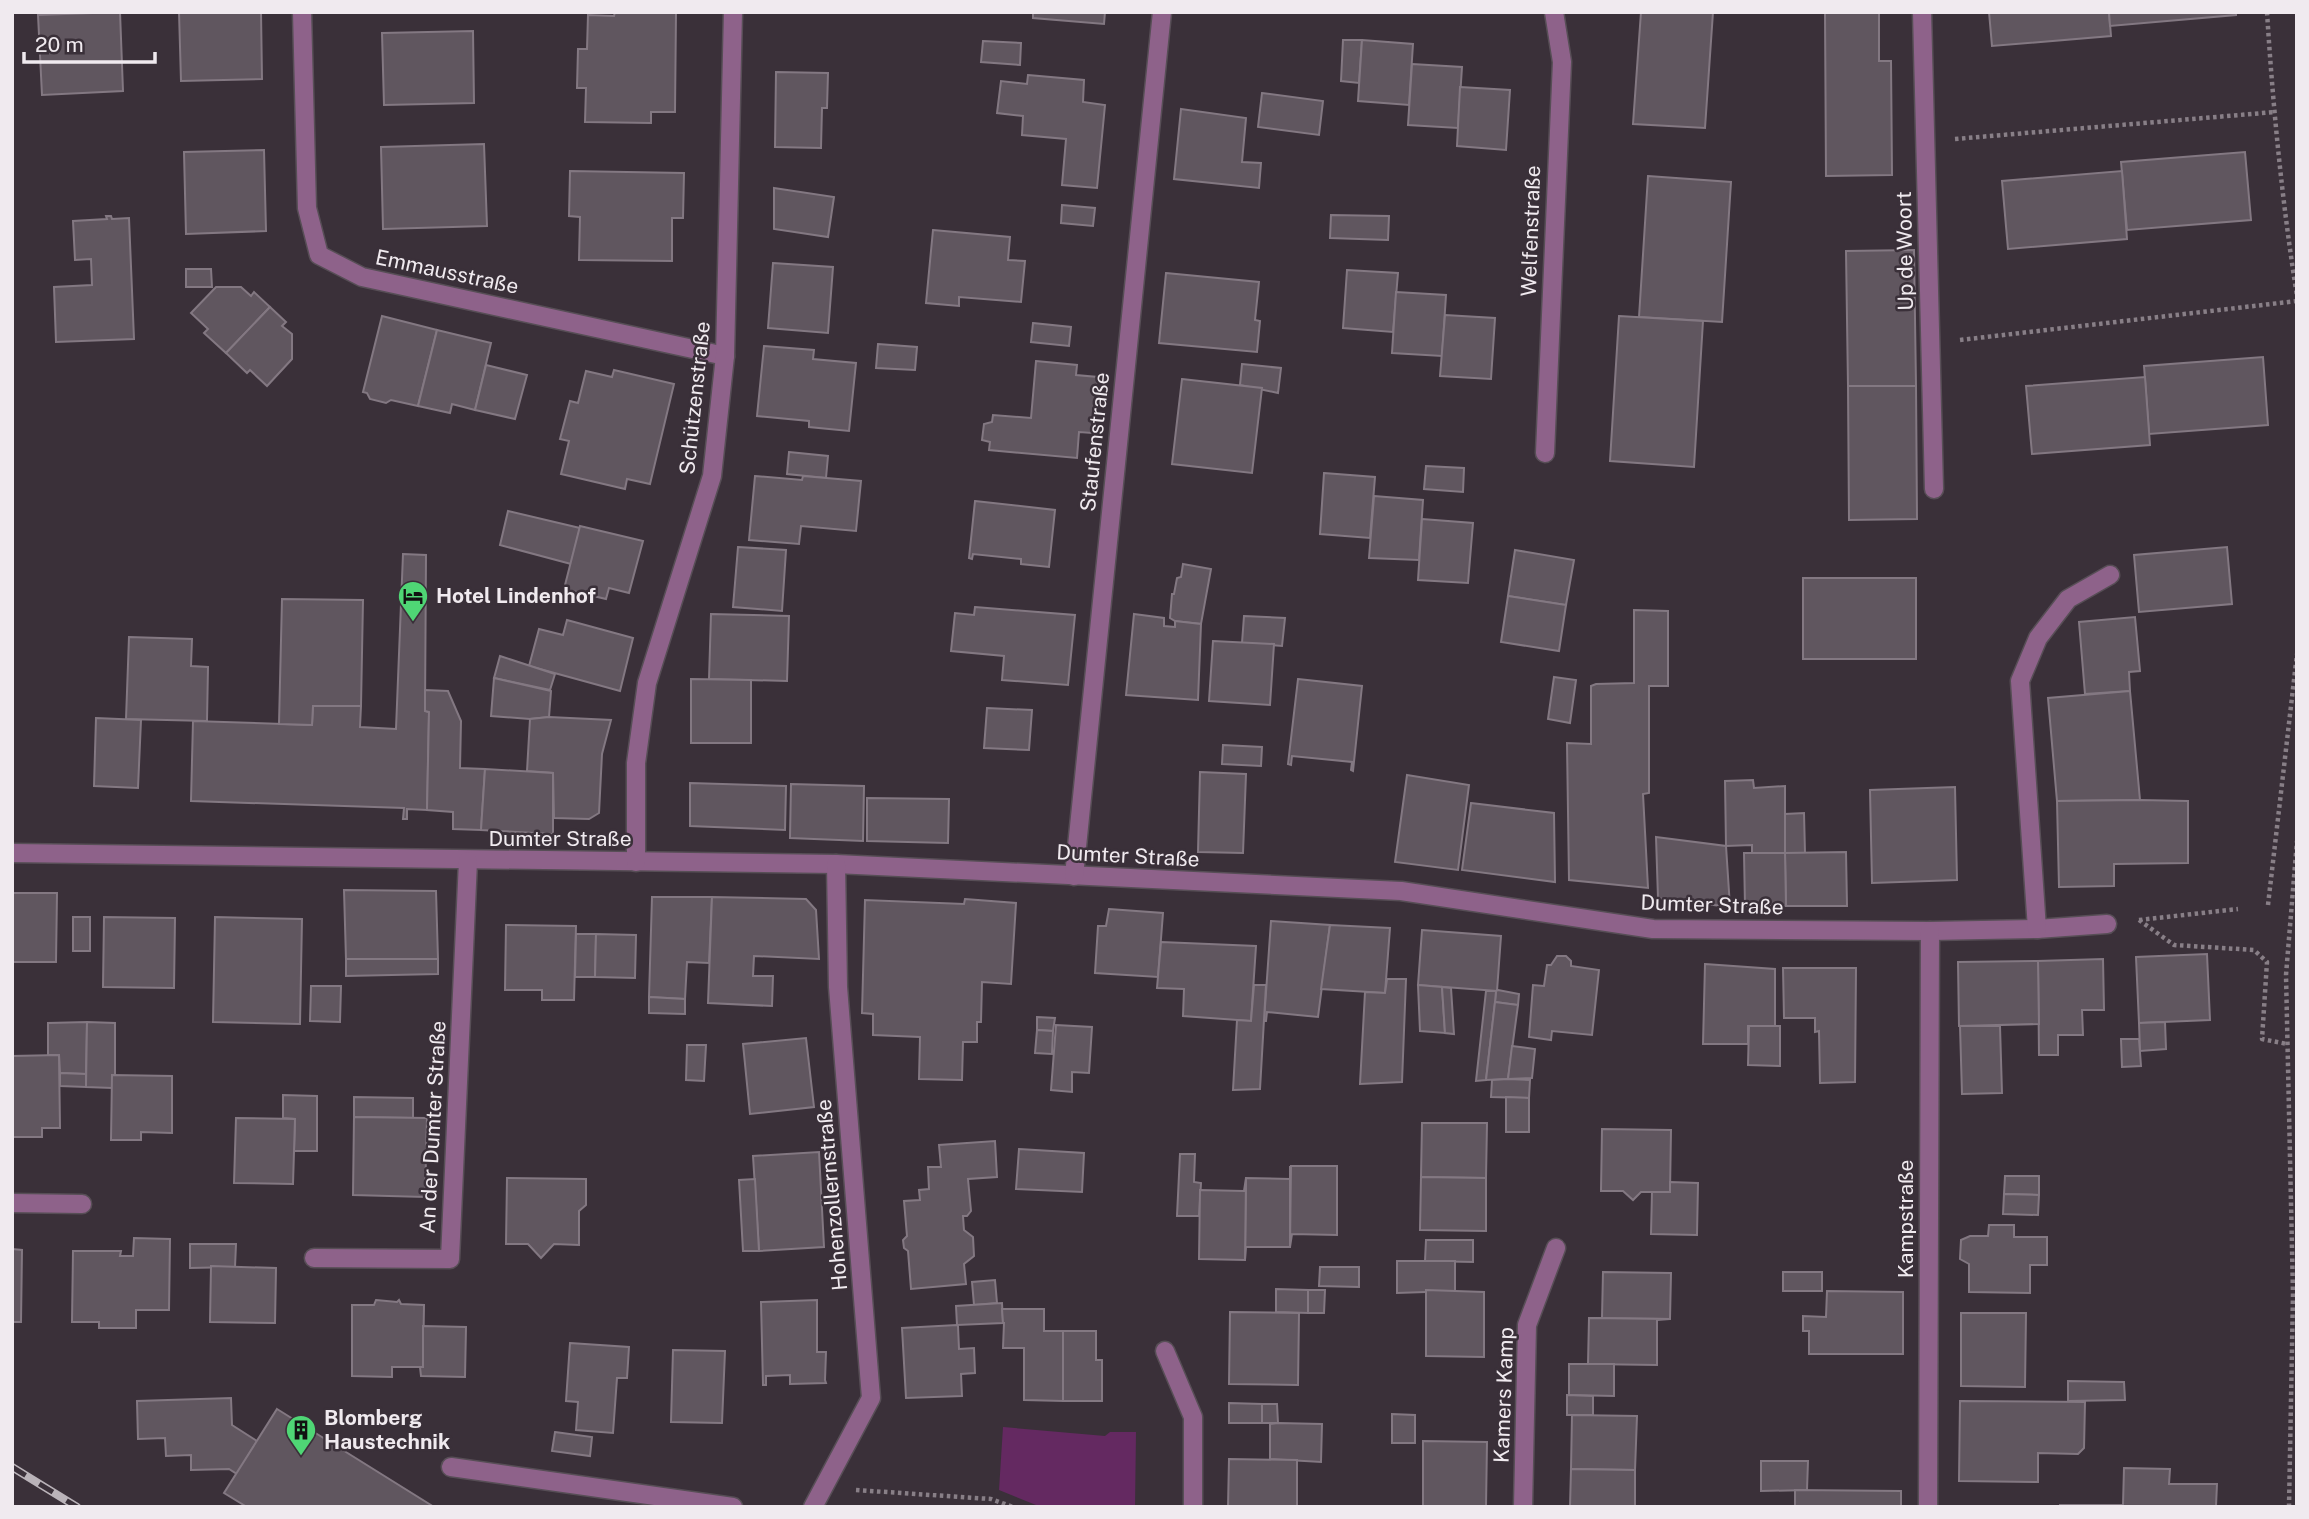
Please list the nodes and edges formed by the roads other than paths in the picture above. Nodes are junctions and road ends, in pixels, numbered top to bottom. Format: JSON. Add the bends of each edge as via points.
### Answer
{"nodes":[{"id":1,"x":302,"y":12,"type":"edge"},
{"id":2,"x":733,"y":12,"type":"edge"},
{"id":3,"x":1162,"y":12,"type":"edge"},
{"id":4,"x":1554,"y":12,"type":"edge"},
{"id":5,"x":1922,"y":12,"type":"edge"},
{"id":6,"x":725,"y":356,"type":"junction"},
{"id":7,"x":1545,"y":453,"type":"dead end"},
{"id":8,"x":1934,"y":489,"type":"dead end"},
{"id":9,"x":2110,"y":575,"type":"dead end"},
{"id":10,"x":12,"y":853,"type":"edge"},
{"id":11,"x":468,"y":861,"type":"junction"},
{"id":12,"x":636,"y":862,"type":"junction"},
{"id":13,"x":835,"y":864,"type":"junction"},
{"id":14,"x":1074,"y":876,"type":"junction"},
{"id":15,"x":2107,"y":924,"type":"road end"},
{"id":16,"x":2037,"y":929,"type":"junction"},
{"id":17,"x":1930,"y":931,"type":"junction"},
{"id":18,"x":12,"y":1203,"type":"edge"},
{"id":19,"x":82,"y":1204,"type":"dead end"},
{"id":20,"x":1556,"y":1248,"type":"dead end"},
{"id":21,"x":314,"y":1258,"type":"dead end"},
{"id":22,"x":1165,"y":1351,"type":"dead end"},
{"id":23,"x":451,"y":1467,"type":"dead end"},
{"id":24,"x":733,"y":1507,"type":"edge"},
{"id":25,"x":813,"y":1507,"type":"edge"},
{"id":26,"x":1193,"y":1507,"type":"edge"},
{"id":27,"x":1523,"y":1507,"type":"edge"},
{"id":28,"x":1928,"y":1507,"type":"edge"}],
"edges":[{"from":1,"to":6,"type":"street","name":"Emmausstraße","via":[[307,208],[318,255],[362,277]]},
{"from":2,"to":6,"type":"street","name":"Schützenstraße"},
{"from":3,"to":14,"type":"street","name":"Staufenstraße"},
{"from":4,"to":7,"type":"street","name":"Welfenstraße","via":[[1562,62]]},
{"from":5,"to":8,"type":"street","name":"Up de Woort"},
{"from":6,"to":12,"type":"street","name":"Schützenstraße","via":[[712,476],[647,683],[636,763]]},
{"from":9,"to":16,"type":"street","via":[[2068,599],[2038,638],[2020,681]]},
{"from":10,"to":11,"type":"street","name":"Dumter Straße"},
{"from":11,"to":12,"type":"street","name":"Dumter Straße"},
{"from":11,"to":21,"type":"street","name":"An der Dumter Straße","via":[[450,1259]]},
{"from":12,"to":13,"type":"street","name":"Dumter Straße"},
{"from":13,"to":14,"type":"street","name":"Dumter Straße"},
{"from":13,"to":25,"type":"street","name":"Hohenzollernstraße","via":[[838,987],[872,1398]]},
{"from":14,"to":17,"type":"street","name":"Dumter Straße","via":[[1401,891],[1653,929]]},
{"from":15,"to":16,"type":"street","name":"Dumter Straße"},
{"from":16,"to":17,"type":"street","name":"Dumter Straße"},
{"from":17,"to":28,"type":"street","name":"Kampstraße"},
{"from":18,"to":19,"type":"street"},
{"from":20,"to":27,"type":"street","name":"Kamers Kamp","via":[[1527,1325]]},
{"from":22,"to":26,"type":"street","via":[[1193,1417]]},
{"from":23,"to":24,"type":"street"}]}
